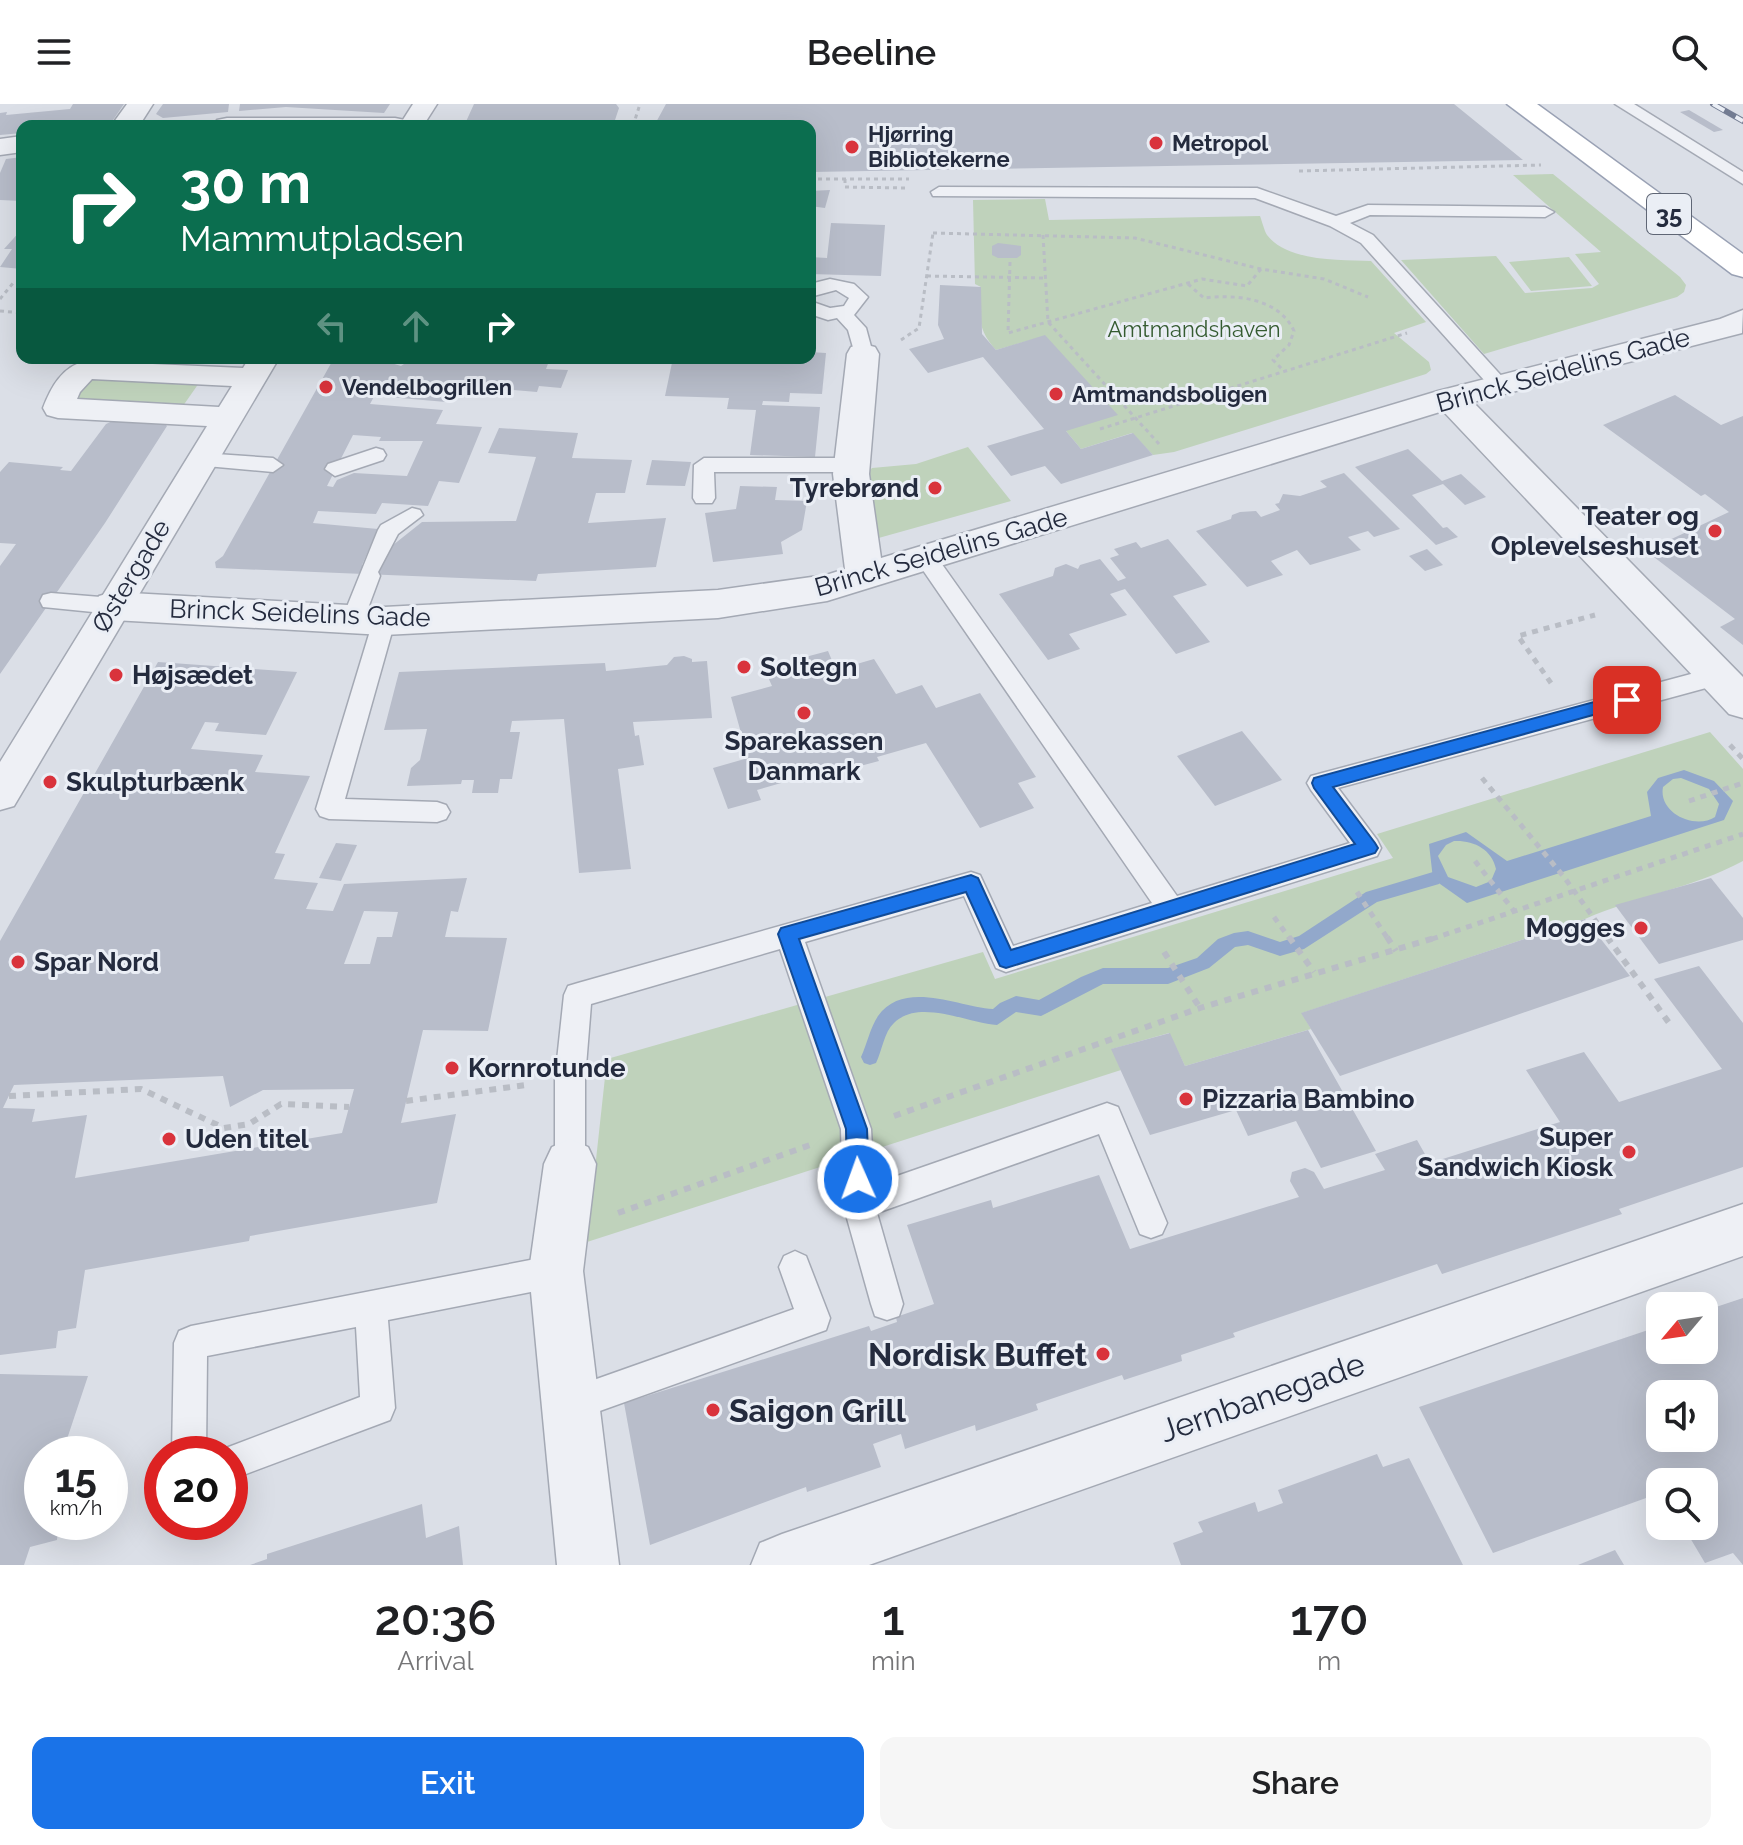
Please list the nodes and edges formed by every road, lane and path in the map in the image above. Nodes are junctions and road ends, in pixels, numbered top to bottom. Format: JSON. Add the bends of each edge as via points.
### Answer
{"nodes":[{"id":1,"x":1520,"y":104,"type":"edge"},
{"id":2,"x":1623,"y":104,"type":"edge"},
{"id":3,"x":845,"y":179,"type":"dead end"},
{"id":4,"x":1743,"y":179,"type":"edge"},
{"id":5,"x":939,"y":192,"type":"junction"},
{"id":6,"x":1545,"y":212,"type":"dead end"},
{"id":7,"x":1336,"y":222,"type":"junction"},
{"id":8,"x":933,"y":233,"type":"junction"},
{"id":9,"x":1043,"y":235,"type":"junction"},
{"id":10,"x":1010,"y":262,"type":"dead end"},
{"id":11,"x":1743,"y":268,"type":"edge"},
{"id":12,"x":1261,"y":269,"type":"junction"},
{"id":13,"x":927,"y":276,"type":"junction"},
{"id":14,"x":1008,"y":277,"type":"junction"},
{"id":15,"x":1045,"y":278,"type":"junction"},
{"id":16,"x":14,"y":282,"type":"dead end"},
{"id":17,"x":1188,"y":284,"type":"junction"},
{"id":18,"x":816,"y":288,"type":"edge"},
{"id":19,"x":1370,"y":298,"type":"dead end"},
{"id":20,"x":0,"y":299,"type":"edge"},
{"id":21,"x":816,"y":309,"type":"edge"},
{"id":22,"x":840,"y":311,"type":"junction"},
{"id":23,"x":1743,"y":320,"type":"edge"},
{"id":24,"x":1048,"y":322,"type":"junction"},
{"id":25,"x":1418,"y":330,"type":"dead end"},
{"id":26,"x":863,"y":354,"type":"junction"},
{"id":27,"x":258,"y":368,"type":"edge"},
{"id":28,"x":1284,"y":370,"type":"junction"},
{"id":29,"x":1500,"y":386,"type":"junction"},
{"id":30,"x":1450,"y":398,"type":"junction"},
{"id":31,"x":228,"y":417,"type":"junction"},
{"id":32,"x":1134,"y":417,"type":"junction"},
{"id":33,"x":1100,"y":429,"type":"dead end"},
{"id":34,"x":376,"y":455,"type":"dead end"},
{"id":35,"x":202,"y":460,"type":"junction"},
{"id":36,"x":273,"y":465,"type":"dead end"},
{"id":37,"x":852,"y":465,"type":"junction"},
{"id":38,"x":335,"y":469,"type":"dead end"},
{"id":39,"x":1190,"y":478,"type":"junction"},
{"id":40,"x":704,"y":498,"type":"dead end"},
{"id":41,"x":412,"y":515,"type":"dead end"},
{"id":42,"x":926,"y":558,"type":"junction"},
{"id":43,"x":865,"y":577,"type":"junction"},
{"id":44,"x":51,"y":601,"type":"dead end"},
{"id":45,"x":1642,"y":601,"type":"junction"},
{"id":46,"x":113,"y":606,"type":"junction"},
{"id":47,"x":369,"y":620,"type":"junction"},
{"id":48,"x":1717,"y":676,"type":"junction"},
{"id":49,"x":1743,"y":703,"type":"edge"},
{"id":50,"x":1576,"y":713,"type":"junction"},
{"id":51,"x":1456,"y":746,"type":"junction"},
{"id":52,"x":1743,"y":783,"type":"edge"},
{"id":53,"x":2,"y":788,"type":"edge"},
{"id":54,"x":1689,"y":801,"type":"dead end"},
{"id":55,"x":437,"y":812,"type":"dead end"},
{"id":56,"x":1743,"y":834,"type":"edge"},
{"id":57,"x":1475,"y":861,"type":"dead end"},
{"id":58,"x":1574,"y":891,"type":"junction"},
{"id":59,"x":1360,"y":896,"type":"dead end"},
{"id":60,"x":1171,"y":909,"type":"junction"},
{"id":61,"x":1514,"y":911,"type":"junction"},
{"id":62,"x":788,"y":934,"type":"junction"},
{"id":63,"x":1291,"y":940,"type":"dead end"},
{"id":64,"x":1396,"y":951,"type":"junction"},
{"id":65,"x":1172,"y":964,"type":"dead end"},
{"id":66,"x":1314,"y":972,"type":"junction"},
{"id":67,"x":1200,"y":1008,"type":"junction"},
{"id":68,"x":1672,"y":1027,"type":"dead end"},
{"id":69,"x":570,"y":1079,"type":"junction"},
{"id":70,"x":9,"y":1096,"type":"dead end"},
{"id":71,"x":406,"y":1101,"type":"dead end"},
{"id":72,"x":349,"y":1107,"type":"dead end"},
{"id":73,"x":856,"y":1129,"type":"junction"},
{"id":74,"x":570,"y":1164,"type":"joint"},
{"id":75,"x":859,"y":1204,"type":"junction"},
{"id":76,"x":1151,"y":1223,"type":"dead end"},
{"id":77,"x":1743,"y":1230,"type":"edge"},
{"id":78,"x":558,"y":1252,"type":"junction"},
{"id":79,"x":795,"y":1267,"type":"dead end"},
{"id":80,"x":887,"y":1304,"type":"dead end"},
{"id":81,"x":371,"y":1307,"type":"junction"},
{"id":82,"x":569,"y":1405,"type":"junction"},
{"id":83,"x":189,"y":1436,"type":"edge"},
{"id":84,"x":248,"y":1456,"type":"edge"},
{"id":85,"x":588,"y":1565,"type":"edge"},
{"id":86,"x":782,"y":1565,"type":"edge"}],
"edges":[{"from":1,"to":11,"type":"main road","number":"35"},
{"from":2,"to":4,"type":"lane"},
{"from":3,"to":5,"type":"path","via":[[845,187]]},
{"from":5,"to":7,"type":"lane","via":[[1257,193]]},
{"from":5,"to":8,"type":"path"},
{"from":6,"to":7,"type":"lane","via":[[1368,210]]},
{"from":7,"to":29,"type":"lane","via":[[1367,239]]},
{"from":8,"to":9,"type":"path"},
{"from":8,"to":13,"type":"path"},
{"from":9,"to":12,"type":"path","via":[[1135,238]]},
{"from":9,"to":15,"type":"path"},
{"from":10,"to":14,"type":"path"},
{"from":12,"to":17,"type":"path","via":[[1247,286],[1202,279]]},
{"from":12,"to":19,"type":"path","via":[[1324,279]]},
{"from":13,"to":14,"type":"path"},
{"from":13,"to":26,"type":"path","via":[[919,328]]},
{"from":14,"to":15,"type":"path"},
{"from":14,"to":24,"type":"path","via":[[1008,333]]},
{"from":15,"to":24,"type":"path"},
{"from":16,"to":20,"type":"path"},
{"from":17,"to":24,"type":"path"},
{"from":17,"to":28,"type":"path","via":[[1204,298],[1249,298],[1278,310],[1294,330],[1288,350],[1273,360]]},
{"from":18,"to":22,"type":"lane","via":[[847,285],[859,297],[851,310]]},
{"from":21,"to":22,"type":"lane"},
{"from":22,"to":26,"type":"lane","via":[[857,328]]},
{"from":23,"to":29,"type":"street","name":"Brinck Seidelins Gade"},
{"from":24,"to":32,"type":"path"},
{"from":25,"to":28,"type":"path"},
{"from":26,"to":37,"type":"street"},
{"from":27,"to":31,"type":"street","name":"Østergade"},
{"from":27,"to":31,"type":"street","via":[[85,370],[66,388],[58,408]]},
{"from":28,"to":32,"type":"path"},
{"from":29,"to":30,"type":"street","name":"Brinck Seidelins Gade"},
{"from":30,"to":39,"type":"street","name":"Brinck Seidelins Gade"},
{"from":30,"to":45,"type":"street"},
{"from":31,"to":35,"type":"street","name":"Østergade"},
{"from":32,"to":33,"type":"path"},
{"from":32,"to":39,"type":"path"},
{"from":34,"to":38,"type":"lane"},
{"from":35,"to":36,"type":"lane"},
{"from":35,"to":46,"type":"street","name":"Østergade"},
{"from":37,"to":40,"type":"lane","via":[[704,465]]},
{"from":37,"to":43,"type":"street"},
{"from":39,"to":42,"type":"street","name":"Brinck Seidelins Gade"},
{"from":41,"to":47,"type":"lane","via":[[389,530],[370,571]]},
{"from":42,"to":43,"type":"street","name":"Brinck Seidelins Gade"},
{"from":42,"to":60,"type":"lane"},
{"from":43,"to":47,"type":"street","name":"Brinck Seidelins Gade","via":[[718,604]]},
{"from":44,"to":46,"type":"lane"},
{"from":45,"to":48,"type":"street"},
{"from":45,"to":50,"type":"path","via":[[1518,636]]},
{"from":46,"to":47,"type":"street","name":"Brinck Seidelins Gade"},
{"from":46,"to":53,"type":"street","name":"Østergade"},
{"from":47,"to":55,"type":"lane","via":[[329,809]]},
{"from":48,"to":49,"type":"street"},
{"from":48,"to":50,"type":"lane"},
{"from":50,"to":51,"type":"lane"},
{"from":51,"to":58,"type":"path"},
{"from":51,"to":60,"type":"lane","via":[[1320,783],[1368,848]]},
{"from":52,"to":54,"type":"path"},
{"from":56,"to":58,"type":"path"},
{"from":57,"to":61,"type":"path"},
{"from":58,"to":61,"type":"path"},
{"from":58,"to":68,"type":"path"},
{"from":59,"to":64,"type":"path"},
{"from":60,"to":62,"type":"lane","via":[[1006,960],[971,883]]},
{"from":61,"to":64,"type":"path"},
{"from":62,"to":69,"type":"lane","via":[[578,995]]},
{"from":62,"to":73,"type":"lane"},
{"from":63,"to":66,"type":"path"},
{"from":64,"to":66,"type":"path"},
{"from":65,"to":67,"type":"path"},
{"from":66,"to":67,"type":"path"},
{"from":67,"to":73,"type":"path"},
{"from":69,"to":71,"type":"path"},
{"from":69,"to":74,"type":"lane"},
{"from":70,"to":72,"type":"path","via":[[141,1089],[224,1128],[249,1124],[281,1104]]},
{"from":73,"to":75,"type":"lane"},
{"from":73,"to":78,"type":"path"},
{"from":74,"to":78,"type":"street"},
{"from":75,"to":76,"type":"lane","via":[[1107,1117]]},
{"from":75,"to":80,"type":"lane"},
{"from":77,"to":86,"type":"street","name":"Jernbanegade"},
{"from":78,"to":81,"type":"lane"},
{"from":78,"to":82,"type":"street"},
{"from":79,"to":82,"type":"lane","via":[[814,1318]]},
{"from":81,"to":83,"type":"lane","via":[[191,1343]]},
{"from":81,"to":84,"type":"lane","via":[[378,1408]]},
{"from":82,"to":85,"type":"street"}]}
